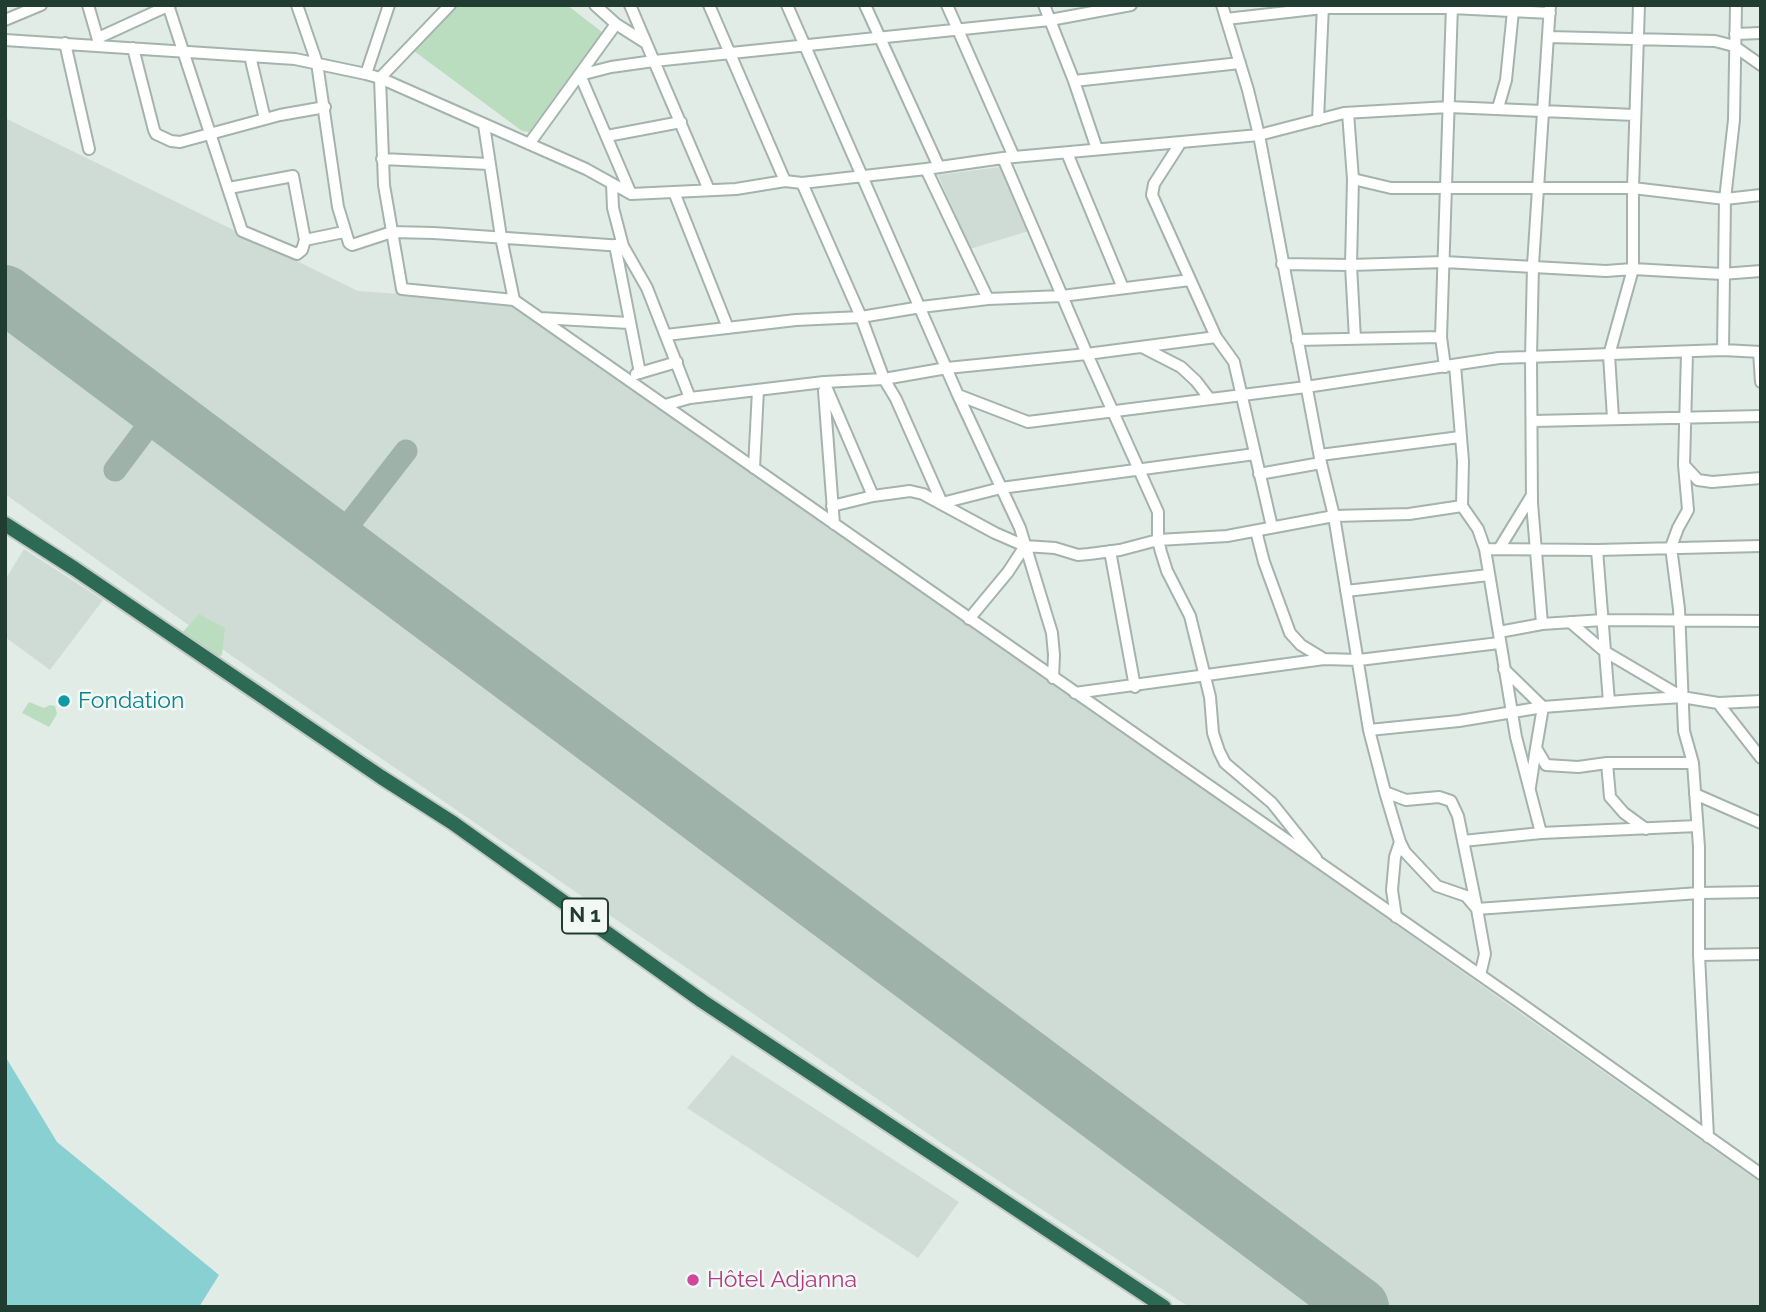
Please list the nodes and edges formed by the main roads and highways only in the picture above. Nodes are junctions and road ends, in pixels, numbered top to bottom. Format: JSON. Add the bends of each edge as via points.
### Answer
{"nodes":[{"id":1,"x":5,"y":524,"type":"edge"},
{"id":2,"x":1164,"y":1307,"type":"edge"}],
"edges":[{"from":1,"to":2,"type":"highway","number":"N 1","via":[[453,824],[702,1001]]}]}
